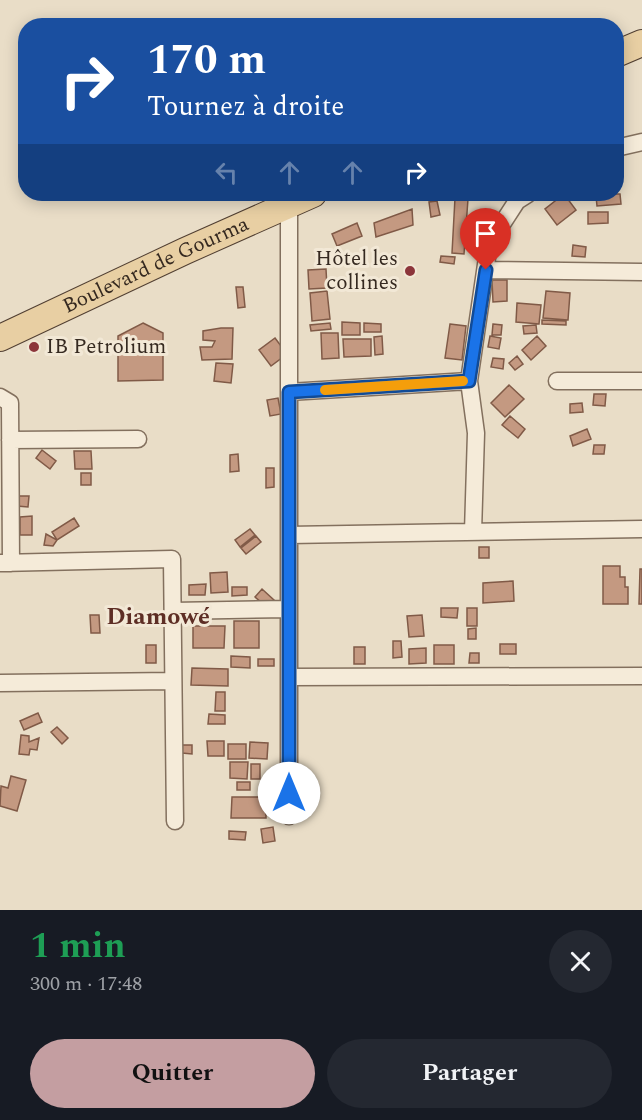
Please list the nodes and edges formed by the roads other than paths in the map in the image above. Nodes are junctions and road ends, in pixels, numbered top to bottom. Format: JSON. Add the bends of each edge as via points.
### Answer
{"nodes":[{"id":1,"x":642,"y":43,"type":"edge"},
{"id":2,"x":624,"y":51,"type":"edge"},
{"id":3,"x":642,"y":142,"type":"edge"},
{"id":4,"x":624,"y":146,"type":"edge"},
{"id":5,"x":296,"y":201,"type":"edge"},
{"id":6,"x":517,"y":201,"type":"edge"},
{"id":7,"x":289,"y":204,"type":"junction"},
{"id":8,"x":486,"y":270,"type":"junction"},
{"id":9,"x":642,"y":272,"type":"edge"},
{"id":10,"x":0,"y":338,"type":"edge"},
{"id":11,"x":469,"y":381,"type":"junction"},
{"id":12,"x":557,"y":381,"type":"dead end"},
{"id":13,"x":642,"y":381,"type":"edge"},
{"id":14,"x":289,"y":392,"type":"junction"},
{"id":15,"x":0,"y":397,"type":"edge"},
{"id":16,"x":138,"y":439,"type":"dead end"},
{"id":17,"x":10,"y":440,"type":"junction"},
{"id":18,"x":642,"y":529,"type":"edge"},
{"id":19,"x":473,"y":532,"type":"junction"},
{"id":20,"x":289,"y":535,"type":"junction"},
{"id":21,"x":5,"y":563,"type":"edge"},
{"id":22,"x":289,"y":609,"type":"junction"},
{"id":23,"x":173,"y":611,"type":"junction"},
{"id":24,"x":642,"y":676,"type":"edge"},
{"id":25,"x":289,"y":678,"type":"junction"},
{"id":26,"x":173,"y":681,"type":"junction"},
{"id":27,"x":0,"y":683,"type":"edge"},
{"id":28,"x":289,"y":816,"type":"dead end"},
{"id":29,"x":175,"y":821,"type":"dead end"}],
"edges":[{"from":1,"to":2,"type":"main road"},
{"from":3,"to":4,"type":"street"},
{"from":5,"to":7,"type":"main road","name":"Boulevard de Gourma"},
{"from":6,"to":8,"type":"street","via":[[489,244]]},
{"from":7,"to":10,"type":"main road","name":"Boulevard de Gourma"},
{"from":7,"to":14,"type":"street"},
{"from":8,"to":9,"type":"street"},
{"from":8,"to":11,"type":"street"},
{"from":11,"to":14,"type":"street"},
{"from":11,"to":19,"type":"street","via":[[476,433]]},
{"from":12,"to":13,"type":"street"},
{"from":14,"to":20,"type":"street"},
{"from":15,"to":17,"type":"street","via":[[10,403]]},
{"from":16,"to":17,"type":"street"},
{"from":17,"to":21,"type":"street"},
{"from":18,"to":19,"type":"street"},
{"from":19,"to":20,"type":"street"},
{"from":20,"to":22,"type":"street"},
{"from":21,"to":23,"type":"street","via":[[172,559]]},
{"from":22,"to":23,"type":"street"},
{"from":22,"to":25,"type":"street"},
{"from":23,"to":26,"type":"street"},
{"from":24,"to":25,"type":"street"},
{"from":25,"to":28,"type":"street"},
{"from":26,"to":27,"type":"street"},
{"from":26,"to":29,"type":"street"}]}
